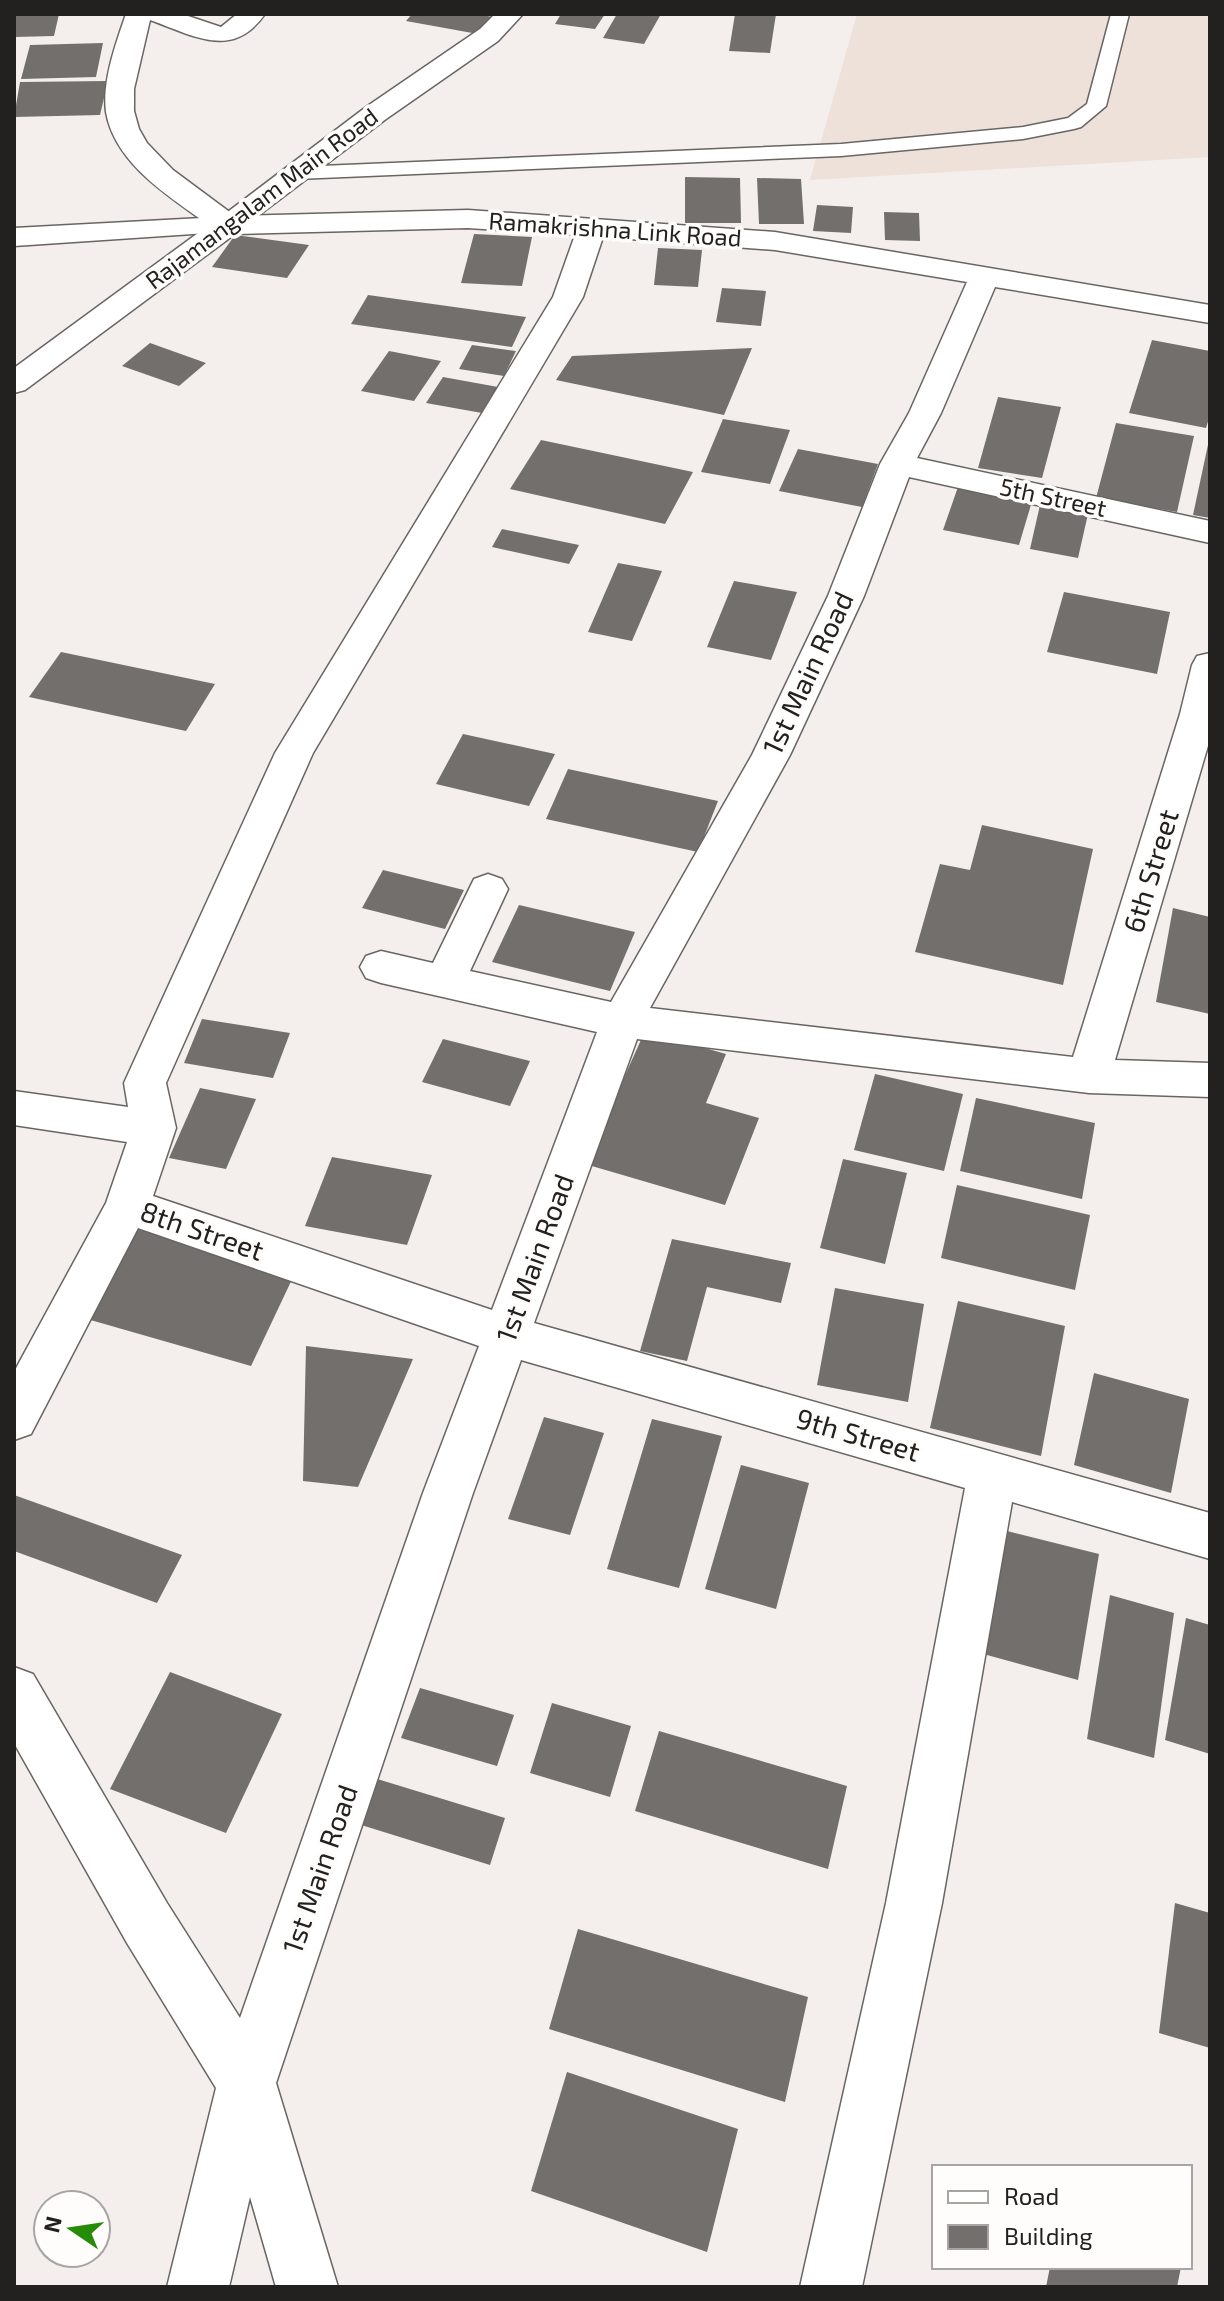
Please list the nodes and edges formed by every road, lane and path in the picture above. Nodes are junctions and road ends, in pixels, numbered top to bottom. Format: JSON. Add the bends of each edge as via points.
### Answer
{"nodes":[{"id":1,"x":139,"y":14,"type":"edge"},
{"id":2,"x":157,"y":14,"type":"edge"},
{"id":3,"x":252,"y":14,"type":"edge"},
{"id":4,"x":510,"y":14,"type":"edge"},
{"id":5,"x":1120,"y":14,"type":"edge"},
{"id":6,"x":297,"y":173,"type":"junction"},
{"id":7,"x":228,"y":225,"type":"junction"},
{"id":8,"x":592,"y":228,"type":"junction"},
{"id":9,"x":14,"y":237,"type":"edge"},
{"id":10,"x":985,"y":275,"type":"junction"},
{"id":11,"x":1210,"y":314,"type":"edge"},
{"id":12,"x":14,"y":383,"type":"edge"},
{"id":13,"x":897,"y":464,"type":"junction"},
{"id":14,"x":1210,"y":532,"type":"edge"},
{"id":15,"x":1210,"y":665,"type":"edge"},
{"id":16,"x":488,"y":889,"type":"dead end"},
{"id":17,"x":381,"y":967,"type":"dead end"},
{"id":18,"x":445,"y":981,"type":"junction"},
{"id":19,"x":622,"y":1021,"type":"junction"},
{"id":20,"x":1089,"y":1076,"type":"junction"},
{"id":21,"x":1210,"y":1080,"type":"edge"},
{"id":22,"x":14,"y":1108,"type":"edge"},
{"id":23,"x":154,"y":1128,"type":"junction"},
{"id":24,"x":127,"y":1206,"type":"junction"},
{"id":25,"x":506,"y":1335,"type":"junction"},
{"id":26,"x":14,"y":1419,"type":"edge"},
{"id":27,"x":992,"y":1473,"type":"junction"},
{"id":28,"x":1210,"y":1536,"type":"edge"},
{"id":29,"x":14,"y":1692,"type":"edge"},
{"id":30,"x":247,"y":2083,"type":"junction"},
{"id":31,"x":198,"y":2287,"type":"edge"},
{"id":32,"x":307,"y":2287,"type":"edge"},
{"id":33,"x":831,"y":2287,"type":"edge"}],
"edges":[{"from":1,"to":7,"type":"street","via":[[128,48],[120,111],[132,143],[160,174]]},
{"from":2,"to":3,"type":"street","via":[[219,35],[234,32]]},
{"from":4,"to":6,"type":"street","name":"Rajamangalam Main Road","via":[[489,35]]},
{"from":5,"to":6,"type":"lane","via":[[1096,106],[1074,123],[1023,133],[841,150]]},
{"from":6,"to":7,"type":"street","name":"Rajamangalam Main Road"},
{"from":7,"to":8,"type":"street","name":"Ramakrishna Link Road","via":[[468,219]]},
{"from":7,"to":9,"type":"street","name":"Ramakrishna Link Road"},
{"from":7,"to":12,"type":"street","name":"Rajamangalam Main Road"},
{"from":8,"to":10,"type":"street","name":"Ramakrishna Link Road","via":[[775,241]]},
{"from":8,"to":23,"type":"street","via":[[568,297],[294,753],[145,1083]]},
{"from":10,"to":11,"type":"street","name":"Ramakrishna Link Road"},
{"from":10,"to":13,"type":"street","name":"1st Main Road"},
{"from":13,"to":14,"type":"street","name":"5th Street"},
{"from":13,"to":19,"type":"street","name":"1st Main Road","via":[[846,596],[771,755]]},
{"from":15,"to":20,"type":"street","name":"6th Street"},
{"from":16,"to":18,"type":"street"},
{"from":17,"to":18,"type":"street"},
{"from":18,"to":19,"type":"street"},
{"from":19,"to":20,"type":"street"},
{"from":19,"to":25,"type":"street","name":"1st Main Road"},
{"from":20,"to":21,"type":"street"},
{"from":22,"to":23,"type":"street"},
{"from":23,"to":24,"type":"street"},
{"from":24,"to":25,"type":"street","name":"8th Street"},
{"from":24,"to":26,"type":"street","name":"8th Street"},
{"from":25,"to":27,"type":"street","name":"9th Street"},
{"from":25,"to":30,"type":"street","name":"1st Main Road"},
{"from":27,"to":28,"type":"street","name":"9th Street"},
{"from":27,"to":33,"type":"street","via":[[914,1903]]},
{"from":29,"to":30,"type":"street"},
{"from":30,"to":31,"type":"street","name":"1st Main Road"},
{"from":30,"to":32,"type":"street"}]}
